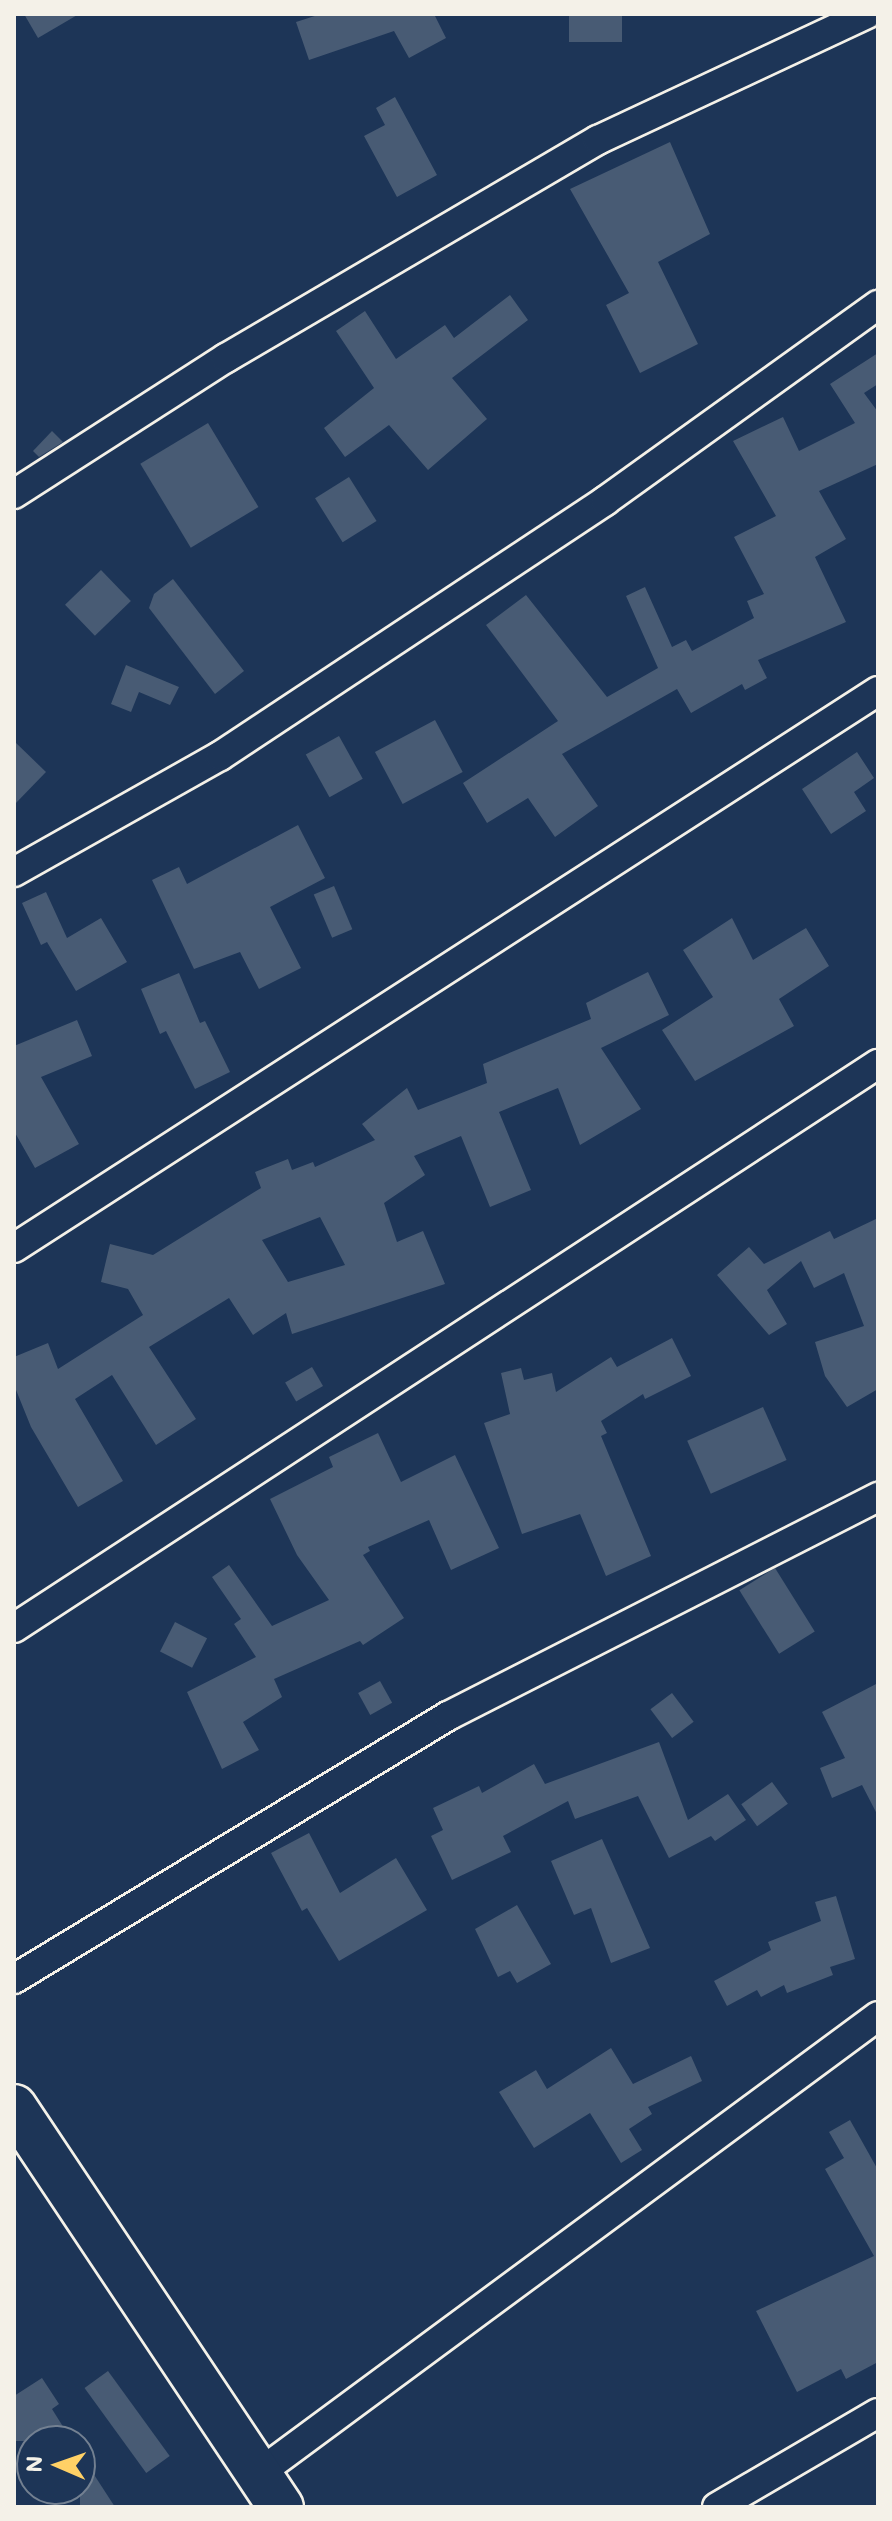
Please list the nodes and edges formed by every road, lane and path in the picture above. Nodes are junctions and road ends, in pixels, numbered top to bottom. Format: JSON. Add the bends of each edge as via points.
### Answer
{"nodes":[{"id":1,"x":867,"y":14,"type":"edge"},
{"id":2,"x":878,"y":305,"type":"edge"},
{"id":3,"x":14,"y":494,"type":"edge"},
{"id":4,"x":878,"y":691,"type":"edge"},
{"id":5,"x":14,"y":872,"type":"edge"},
{"id":6,"x":878,"y":1064,"type":"edge"},
{"id":7,"x":14,"y":1248,"type":"edge"},
{"id":8,"x":878,"y":1497,"type":"edge"},
{"id":9,"x":14,"y":1628,"type":"edge"},
{"id":10,"x":14,"y":1979,"type":"edge"},
{"id":11,"x":878,"y":2016,"type":"edge"},
{"id":12,"x":14,"y":2107,"type":"edge"},
{"id":13,"x":878,"y":2413,"type":"edge"},
{"id":14,"x":270,"y":2490,"type":"edge"},
{"id":15,"x":717,"y":2507,"type":"edge"}],
"edges":[{"from":1,"to":3,"type":"street","via":[[598,140],[226,358]]},
{"from":2,"to":5,"type":"street","via":[[605,501],[220,756]]},
{"from":4,"to":7,"type":"street"},
{"from":6,"to":9,"type":"street"},
{"from":8,"to":10,"type":"street","via":[[448,1716]]},
{"from":11,"to":14,"type":"street"},
{"from":12,"to":14,"type":"main road"},
{"from":13,"to":15,"type":"street"}]}
